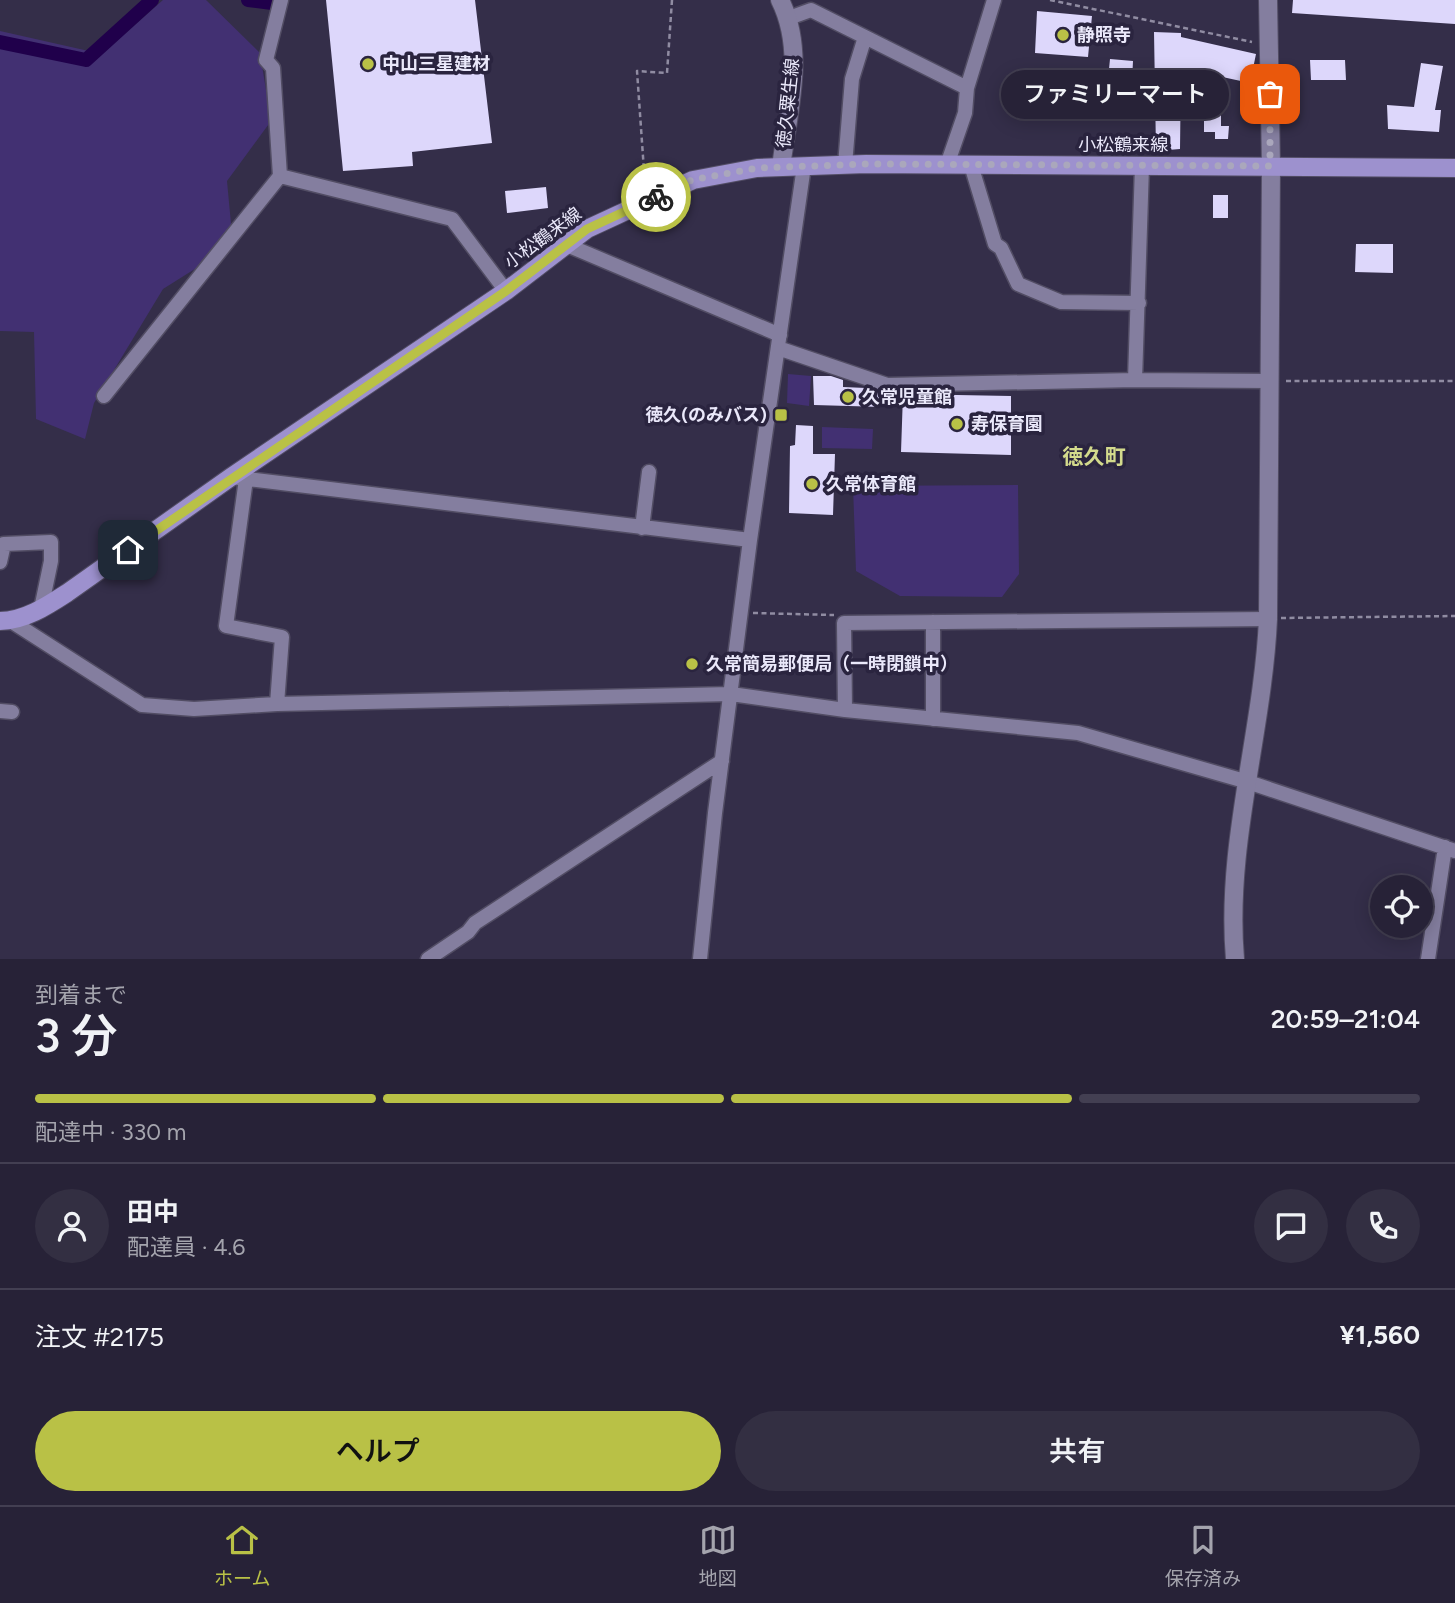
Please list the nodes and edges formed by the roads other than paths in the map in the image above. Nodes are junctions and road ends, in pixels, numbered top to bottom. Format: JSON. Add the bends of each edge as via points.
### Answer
{"nodes":[{"id":1,"x":281,"y":0,"type":"edge"},
{"id":2,"x":780,"y":0,"type":"edge"},
{"id":3,"x":994,"y":0,"type":"edge"},
{"id":4,"x":1268,"y":0,"type":"edge"},
{"id":5,"x":789,"y":18,"type":"junction"},
{"id":6,"x":865,"y":37,"type":"junction"},
{"id":7,"x":967,"y":88,"type":"junction"},
{"id":8,"x":845,"y":165,"type":"junction"},
{"id":9,"x":947,"y":165,"type":"junction"},
{"id":10,"x":971,"y":165,"type":"junction"},
{"id":11,"x":804,"y":166,"type":"junction"},
{"id":12,"x":1142,"y":166,"type":"junction"},
{"id":13,"x":1270,"y":166,"type":"junction"},
{"id":14,"x":781,"y":167,"type":"junction"},
{"id":15,"x":1455,"y":168,"type":"edge"},
{"id":16,"x":280,"y":176,"type":"junction"},
{"id":17,"x":567,"y":245,"type":"junction"},
{"id":18,"x":506,"y":291,"type":"junction"},
{"id":19,"x":1139,"y":303,"type":"junction"},
{"id":20,"x":779,"y":342,"type":"junction"},
{"id":21,"x":1135,"y":380,"type":"junction"},
{"id":22,"x":1268,"y":381,"type":"junction"},
{"id":23,"x":104,"y":396,"type":"dead end"},
{"id":24,"x":649,"y":472,"type":"dead end"},
{"id":25,"x":238,"y":478,"type":"junction"},
{"id":26,"x":642,"y":528,"type":"junction"},
{"id":27,"x":750,"y":540,"type":"junction"},
{"id":28,"x":0,"y":562,"type":"edge"},
{"id":29,"x":41,"y":609,"type":"junction"},
{"id":30,"x":1268,"y":619,"type":"junction"},
{"id":31,"x":6,"y":621,"type":"edge"},
{"id":32,"x":933,"y":622,"type":"junction"},
{"id":33,"x":731,"y":694,"type":"junction"},
{"id":34,"x":277,"y":704,"type":"junction"},
{"id":35,"x":845,"y":710,"type":"junction"},
{"id":36,"x":933,"y":719,"type":"junction"},
{"id":37,"x":723,"y":761,"type":"junction"},
{"id":38,"x":1248,"y":782,"type":"junction"},
{"id":39,"x":1450,"y":849,"type":"edge"},
{"id":40,"x":428,"y":959,"type":"edge"},
{"id":41,"x":700,"y":959,"type":"edge"},
{"id":42,"x":1234,"y":959,"type":"edge"},
{"id":43,"x":1428,"y":959,"type":"edge"}],
"edges":[{"from":1,"to":16,"type":"street","via":[[266,60],[272,68]]},
{"from":2,"to":5,"type":"street","name":"徳久粟生線"},
{"from":3,"to":7,"type":"street"},
{"from":4,"to":13,"type":"street"},
{"from":5,"to":6,"type":"street","via":[[811,10]]},
{"from":5,"to":14,"type":"street","name":"徳久粟生線","via":[[795,64]]},
{"from":6,"to":7,"type":"street"},
{"from":6,"to":8,"type":"street","via":[[852,79]]},
{"from":7,"to":9,"type":"street","via":[[965,113]]},
{"from":8,"to":9,"type":"main road","name":"小松鶴来線"},
{"from":8,"to":11,"type":"main road","name":"小松鶴来線"},
{"from":9,"to":10,"type":"main road","name":"小松鶴来線"},
{"from":10,"to":12,"type":"main road","name":"小松鶴来線"},
{"from":10,"to":19,"type":"street","via":[[995,244],[1018,285],[1061,302]]},
{"from":11,"to":14,"type":"main road","name":"小松鶴来線"},
{"from":11,"to":20,"type":"street"},
{"from":12,"to":13,"type":"main road","name":"小松鶴来線"},
{"from":12,"to":19,"type":"street"},
{"from":13,"to":15,"type":"main road","name":"小松鶴来線"},
{"from":13,"to":22,"type":"street"},
{"from":14,"to":17,"type":"main road","name":"小松鶴来線","via":[[692,180],[587,229]]},
{"from":16,"to":18,"type":"street","via":[[452,219]]},
{"from":16,"to":23,"type":"street"},
{"from":17,"to":18,"type":"main road","name":"小松鶴来線"},
{"from":17,"to":20,"type":"street"},
{"from":18,"to":25,"type":"main road","name":"小松鶴来線"},
{"from":19,"to":21,"type":"street"},
{"from":20,"to":21,"type":"street","via":[[887,385]]},
{"from":20,"to":27,"type":"street"},
{"from":21,"to":22,"type":"street"},
{"from":22,"to":30,"type":"street"},
{"from":24,"to":26,"type":"street"},
{"from":25,"to":26,"type":"street"},
{"from":25,"to":29,"type":"main road","name":"小松鶴来線"},
{"from":25,"to":34,"type":"street","via":[[226,626],[282,637]]},
{"from":26,"to":27,"type":"street"},
{"from":27,"to":33,"type":"street"},
{"from":28,"to":29,"type":"street","via":[[4,544],[51,542]]},
{"from":29,"to":31,"type":"main road","name":"小松鶴来線"},
{"from":30,"to":32,"type":"street"},
{"from":30,"to":38,"type":"street"},
{"from":31,"to":34,"type":"street","via":[[142,705],[194,709]]},
{"from":32,"to":35,"type":"street","via":[[844,623]]},
{"from":32,"to":36,"type":"street"},
{"from":33,"to":34,"type":"street"},
{"from":33,"to":35,"type":"street"},
{"from":33,"to":37,"type":"street"},
{"from":35,"to":36,"type":"street"},
{"from":36,"to":38,"type":"street","via":[[1078,733]]},
{"from":37,"to":40,"type":"street","via":[[475,923]]},
{"from":37,"to":41,"type":"street"},
{"from":38,"to":39,"type":"street"},
{"from":38,"to":42,"type":"street","via":[[1236,880]]},
{"from":39,"to":43,"type":"street"}]}
